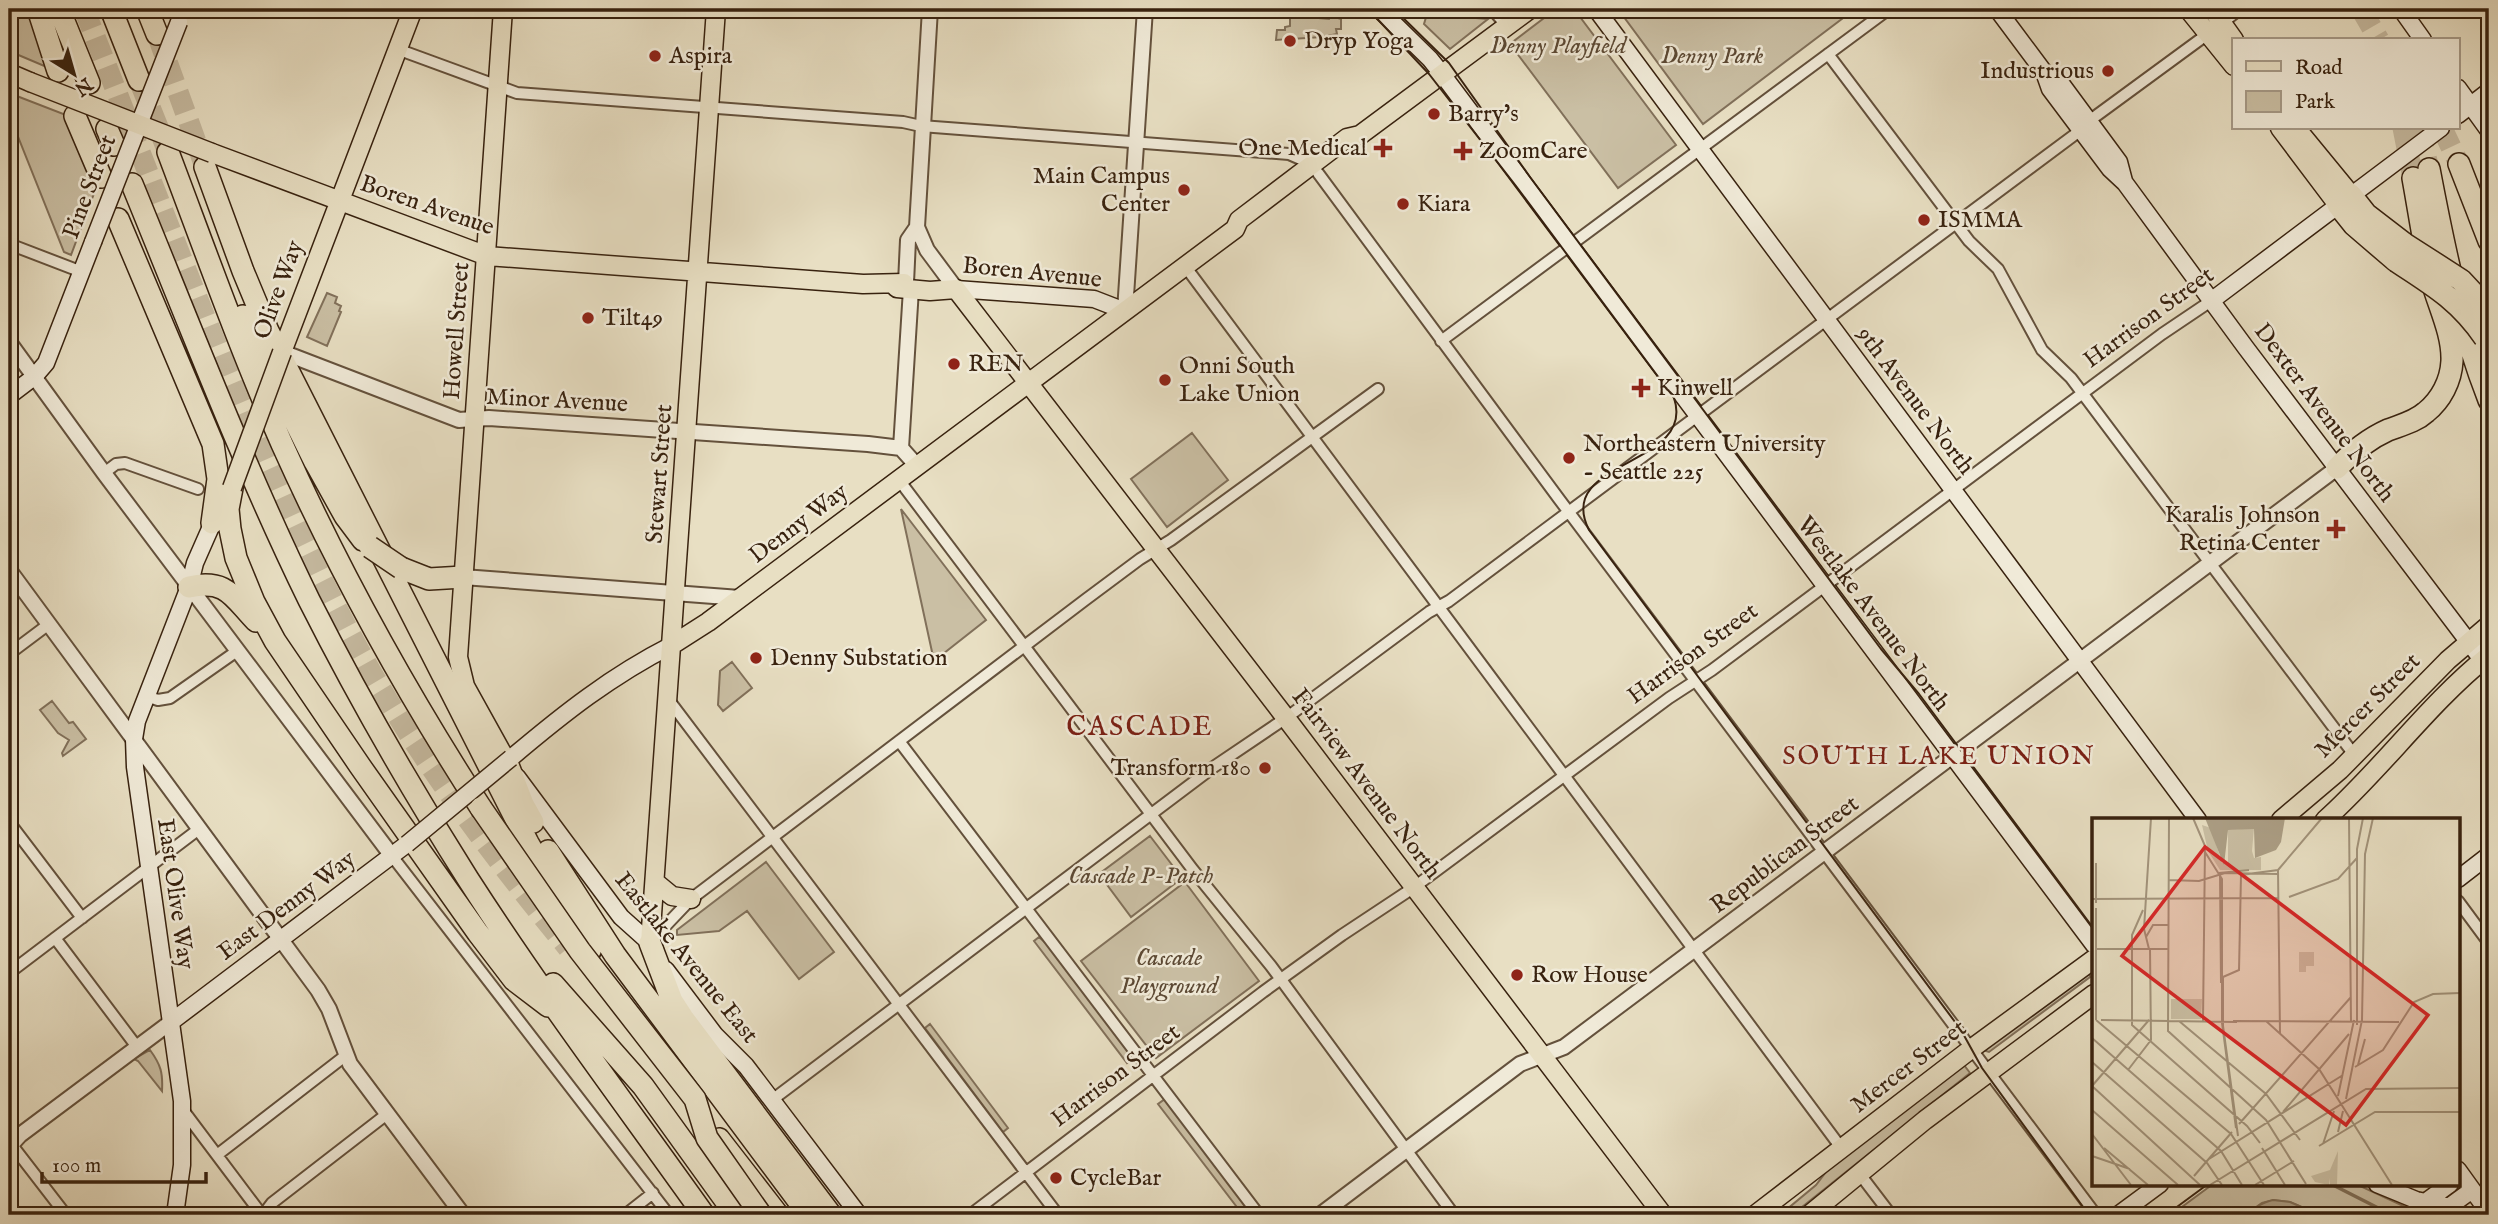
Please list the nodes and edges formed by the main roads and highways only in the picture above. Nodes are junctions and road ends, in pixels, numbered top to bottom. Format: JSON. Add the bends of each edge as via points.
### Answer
{"nodes":[{"id":1,"x":38,"y":9,"type":"edge"},
{"id":2,"x":59,"y":9,"type":"edge"},
{"id":3,"x":111,"y":9,"type":"edge"},
{"id":4,"x":148,"y":9,"type":"edge"},
{"id":5,"x":413,"y":9,"type":"edge"},
{"id":6,"x":503,"y":9,"type":"edge"},
{"id":7,"x":716,"y":9,"type":"edge"},
{"id":8,"x":1530,"y":9,"type":"edge"},
{"id":9,"x":1596,"y":9,"type":"edge"},
{"id":10,"x":1997,"y":9,"type":"edge"},
{"id":11,"x":2188,"y":9,"type":"edge"},
{"id":12,"x":2401,"y":9,"type":"edge"},
{"id":13,"x":1391,"y":12,"type":"edge"},
{"id":14,"x":181,"y":15,"type":"edge"},
{"id":15,"x":2214,"y":21,"type":"edge"},
{"id":16,"x":158,"y":34,"type":"tunnel mouth"},
{"id":17,"x":2232,"y":38,"type":"edge"},
{"id":18,"x":2422,"y":38,"type":"edge"},
{"id":19,"x":2232,"y":62,"type":"edge"},
{"id":20,"x":58,"y":71,"type":"dead end"},
{"id":21,"x":9,"y":73,"type":"edge"},
{"id":22,"x":1442,"y":74,"type":"junction"},
{"id":23,"x":139,"y":80,"type":"tunnel mouth"},
{"id":24,"x":89,"y":83,"type":"dead end"},
{"id":25,"x":2489,"y":91,"type":"edge"},
{"id":26,"x":2464,"y":110,"type":"edge"},
{"id":27,"x":75,"y":116,"type":"dead end"},
{"id":28,"x":138,"y":124,"type":"junction"},
{"id":29,"x":2282,"y":130,"type":"edge"},
{"id":30,"x":2297,"y":130,"type":"edge"},
{"id":31,"x":2438,"y":130,"type":"edge"},
{"id":32,"x":2489,"y":131,"type":"edge"},
{"id":33,"x":168,"y":152,"type":"tunnel mouth"},
{"id":34,"x":2459,"y":164,"type":"tunnel mouth"},
{"id":35,"x":205,"y":167,"type":"tunnel mouth"},
{"id":36,"x":102,"y":177,"type":"dead end"},
{"id":37,"x":132,"y":184,"type":"dead end"},
{"id":38,"x":2344,"y":200,"type":"junction"},
{"id":39,"x":339,"y":201,"type":"junction"},
{"id":40,"x":118,"y":219,"type":"dead end"},
{"id":41,"x":2486,"y":226,"type":"edge"},
{"id":42,"x":2489,"y":241,"type":"edge"},
{"id":43,"x":2401,"y":252,"type":"junction"},
{"id":44,"x":486,"y":256,"type":"junction"},
{"id":45,"x":698,"y":272,"type":"junction"},
{"id":46,"x":218,"y":284,"type":"junction"},
{"id":47,"x":956,"y":289,"type":"junction"},
{"id":48,"x":2211,"y":301,"type":"junction"},
{"id":49,"x":2489,"y":310,"type":"edge"},
{"id":50,"x":1125,"y":311,"type":"junction"},
{"id":51,"x":2487,"y":342,"type":"edge"},
{"id":52,"x":1028,"y":383,"type":"junction"},
{"id":53,"x":9,"y":397,"type":"edge"},
{"id":54,"x":2489,"y":400,"type":"edge"},
{"id":55,"x":2337,"y":468,"type":"junction"},
{"id":56,"x":232,"y":488,"type":"junction"},
{"id":57,"x":212,"y":523,"type":"junction"},
{"id":58,"x":463,"y":577,"type":"junction"},
{"id":59,"x":189,"y":587,"type":"junction"},
{"id":60,"x":2489,"y":625,"type":"edge"},
{"id":61,"x":275,"y":641,"type":"junction"},
{"id":62,"x":2468,"y":642,"type":"junction"},
{"id":63,"x":673,"y":645,"type":"junction"},
{"id":64,"x":2487,"y":662,"type":"edge"},
{"id":65,"x":506,"y":760,"type":"junction"},
{"id":66,"x":2197,"y":818,"type":"edge"},
{"id":67,"x":2283,"y":818,"type":"edge"},
{"id":68,"x":2327,"y":818,"type":"edge"},
{"id":69,"x":2489,"y":855,"type":"edge"},
{"id":70,"x":392,"y":856,"type":"joint"},
{"id":71,"x":2460,"y":877,"type":"edge"},
{"id":72,"x":655,"y":882,"type":"junction"},
{"id":73,"x":691,"y":899,"type":"road end"},
{"id":74,"x":498,"y":923,"type":"junction"},
{"id":75,"x":2092,"y":942,"type":"edge"},
{"id":76,"x":650,"y":943,"type":"junction"},
{"id":77,"x":568,"y":948,"type":"tunnel mouth"},
{"id":78,"x":2092,"y":960,"type":"edge"},
{"id":79,"x":2092,"y":995,"type":"edge"},
{"id":80,"x":564,"y":1018,"type":"junction"},
{"id":81,"x":171,"y":1022,"type":"junction"},
{"id":82,"x":665,"y":1025,"type":"junction"},
{"id":83,"x":639,"y":1035,"type":"junction"},
{"id":84,"x":695,"y":1099,"type":"junction"},
{"id":85,"x":2460,"y":1180,"type":"edge"},
{"id":86,"x":2157,"y":1186,"type":"edge"},
{"id":87,"x":2382,"y":1186,"type":"edge"},
{"id":88,"x":2446,"y":1186,"type":"edge"},
{"id":89,"x":2472,"y":1190,"type":"junction"},
{"id":90,"x":2424,"y":1203,"type":"junction"},
{"id":91,"x":1657,"y":1212,"type":"edge"},
{"id":92,"x":2489,"y":1213,"type":"edge"},
{"id":93,"x":175,"y":1215,"type":"edge"},
{"id":94,"x":704,"y":1215,"type":"edge"},
{"id":95,"x":736,"y":1215,"type":"edge"},
{"id":96,"x":761,"y":1215,"type":"edge"},
{"id":97,"x":778,"y":1215,"type":"edge"},
{"id":98,"x":784,"y":1215,"type":"edge"},
{"id":99,"x":809,"y":1215,"type":"edge"},
{"id":100,"x":831,"y":1215,"type":"edge"},
{"id":101,"x":859,"y":1215,"type":"edge"},
{"id":102,"x":1755,"y":1215,"type":"edge"},
{"id":103,"x":1809,"y":1215,"type":"edge"},
{"id":104,"x":2118,"y":1215,"type":"edge"}],
"edges":[{"from":1,"to":20,"type":"highway"},
{"from":2,"to":24,"type":"highway"},
{"from":3,"to":23,"type":"highway"},
{"from":4,"to":16,"type":"highway"},
{"from":5,"to":39,"type":"main road","name":"Olive Way"},
{"from":6,"to":44,"type":"main road","name":"Howell Street"},
{"from":7,"to":45,"type":"main road","name":"Stewart Street"},
{"from":8,"to":22,"type":"main road","name":"Denny Way"},
{"from":9,"to":66,"type":"main road","name":"9th Avenue North"},
{"from":10,"to":48,"type":"main road","name":"Dexter Avenue North","via":[[2044,72],[2060,82],[2085,126],[2119,162],[2125,183]]},
{"from":11,"to":15,"type":"main road"},
{"from":12,"to":18,"type":"main road"},
{"from":13,"to":22,"type":"main road","name":"Westlake Avenue North"},
{"from":14,"to":28,"type":"main road","name":"Pine Street","bridge":true},
{"from":15,"to":17,"type":"main road"},
{"from":15,"to":19,"type":"main road"},
{"from":21,"to":28,"type":"main road","name":"Boren Avenue","bridge":true},
{"from":22,"to":50,"type":"main road","name":"Denny Way","via":[[1245,228],[1235,229]]},
{"from":22,"to":75,"type":"main road","name":"Westlake Avenue North"},
{"from":25,"to":26,"type":"main road"},
{"from":26,"to":32,"type":"main road"},
{"from":27,"to":36,"type":"highway"},
{"from":28,"to":39,"type":"main road","name":"Boren Avenue","bridge":true},
{"from":28,"to":53,"type":"main road","name":"Pine Street","bridge":true,"via":[[48,358],[34,377]]},
{"from":29,"to":38,"type":"main road"},
{"from":30,"to":38,"type":"main road"},
{"from":31,"to":38,"type":"main road","name":"Harrison Street"},
{"from":33,"to":46,"type":"highway"},
{"from":34,"to":41,"type":"highway"},
{"from":35,"to":83,"type":"highway","via":[[268,331],[528,843]]},
{"from":37,"to":74,"type":"highway","via":[[310,600],[404,773]]},
{"from":38,"to":43,"type":"highway","via":[[2364,235]]},
{"from":38,"to":48,"type":"main road","name":"Harrison Street"},
{"from":39,"to":44,"type":"main road","name":"Boren Avenue"},
{"from":39,"to":56,"type":"main road","name":"Olive Way","bridge":true},
{"from":40,"to":57,"type":"highway","via":[[213,444],[218,479]]},
{"from":41,"to":42,"type":"highway"},
{"from":43,"to":49,"type":"highway","bridge":true,"via":[[2461,280]]},
{"from":43,"to":51,"type":"highway","bridge":true,"via":[[2463,309]]},
{"from":44,"to":45,"type":"main road","name":"Boren Avenue"},
{"from":44,"to":58,"type":"main road","name":"Howell Street"},
{"from":45,"to":47,"type":"main road","name":"Boren Avenue"},
{"from":45,"to":63,"type":"main road","name":"Stewart Street"},
{"from":46,"to":58,"type":"highway","bridge":true,"via":[[239,306],[281,396],[353,528],[370,547],[401,568],[429,579]]},
{"from":46,"to":84,"type":"highway","bridge":true,"via":[[304,493],[382,644],[440,743],[540,895]]},
{"from":47,"to":50,"type":"main road","name":"Boren Avenue","via":[[1094,299]]},
{"from":47,"to":52,"type":"main road","name":"Fairview Avenue North"},
{"from":48,"to":55,"type":"main road","name":"Dexter Avenue North"},
{"from":50,"to":52,"type":"main road","name":"Denny Way"},
{"from":52,"to":63,"type":"main road","name":"Denny Way"},
{"from":52,"to":91,"type":"main road","name":"Fairview Avenue North"},
{"from":54,"to":55,"type":"highway","via":[[2421,174],[2432,279],[2450,341],[2450,374],[2441,396],[2425,413],[2375,437]]},
{"from":55,"to":62,"type":"main road","name":"Dexter Avenue North"},
{"from":56,"to":57,"type":"main road","name":"Olive Way"},
{"from":56,"to":61,"type":"highway","via":[[228,509],[236,558]]},
{"from":57,"to":59,"type":"main road","name":"Olive Way"},
{"from":58,"to":65,"type":"main road","name":"Howell Street","via":[[458,657],[465,686]]},
{"from":59,"to":61,"type":"highway","via":[[218,585]]},
{"from":59,"to":81,"type":"main road","name":"East Olive Way","via":[[134,739]]},
{"from":60,"to":62,"type":"main road","name":"Mercer Street"},
{"from":61,"to":80,"type":"highway","via":[[514,980]]},
{"from":62,"to":64,"type":"main road","name":"Dexter Avenue North"},
{"from":62,"to":67,"type":"main road","name":"Mercer Street","via":[[2355,756]]},
{"from":63,"to":70,"type":"main road","name":"Denny Way","bridge":true,"via":[[593,692]]},
{"from":63,"to":72,"type":"main road","name":"Stewart Street"},
{"from":64,"to":68,"type":"main road","name":"Mercer Street","via":[[2433,705]]},
{"from":65,"to":76,"type":"main road","name":"Eastlake Avenue East","via":[[621,917]]},
{"from":65,"to":82,"type":"highway","via":[[523,804],[554,861]]},
{"from":69,"to":71,"type":"main road"},
{"from":70,"to":81,"type":"main road","name":"East Denny Way"},
{"from":72,"to":73,"type":"main road","via":[[671,896]]},
{"from":72,"to":76,"type":"main road","name":"Stewart Street"},
{"from":74,"to":80,"type":"highway"},
{"from":74,"to":95,"type":"highway","via":[[632,1072]]},
{"from":76,"to":82,"type":"highway","via":[[647,975]]},
{"from":76,"to":100,"type":"highway","via":[[682,1018]]},
{"from":76,"to":101,"type":"main road","name":"Eastlake Avenue East","via":[[667,973],[746,1066]]},
{"from":77,"to":83,"type":"highway"},
{"from":78,"to":102,"type":"main road","name":"Mercer Street"},
{"from":79,"to":103,"type":"main road"},
{"from":80,"to":94,"type":"highway"},
{"from":81,"to":93,"type":"main road","name":"East Olive Way","via":[[183,1110]]},
{"from":82,"to":99,"type":"highway"},
{"from":83,"to":97,"type":"highway"},
{"from":84,"to":96,"type":"highway","bridge":true,"via":[[707,1138]]},
{"from":84,"to":98,"type":"highway"},
{"from":85,"to":89,"type":"main road"},
{"from":86,"to":104,"type":"main road"},
{"from":87,"to":90,"type":"main road"},
{"from":88,"to":90,"type":"main road"},
{"from":89,"to":90,"type":"main road","via":[[2450,1206]]},
{"from":89,"to":92,"type":"main road"}]}
